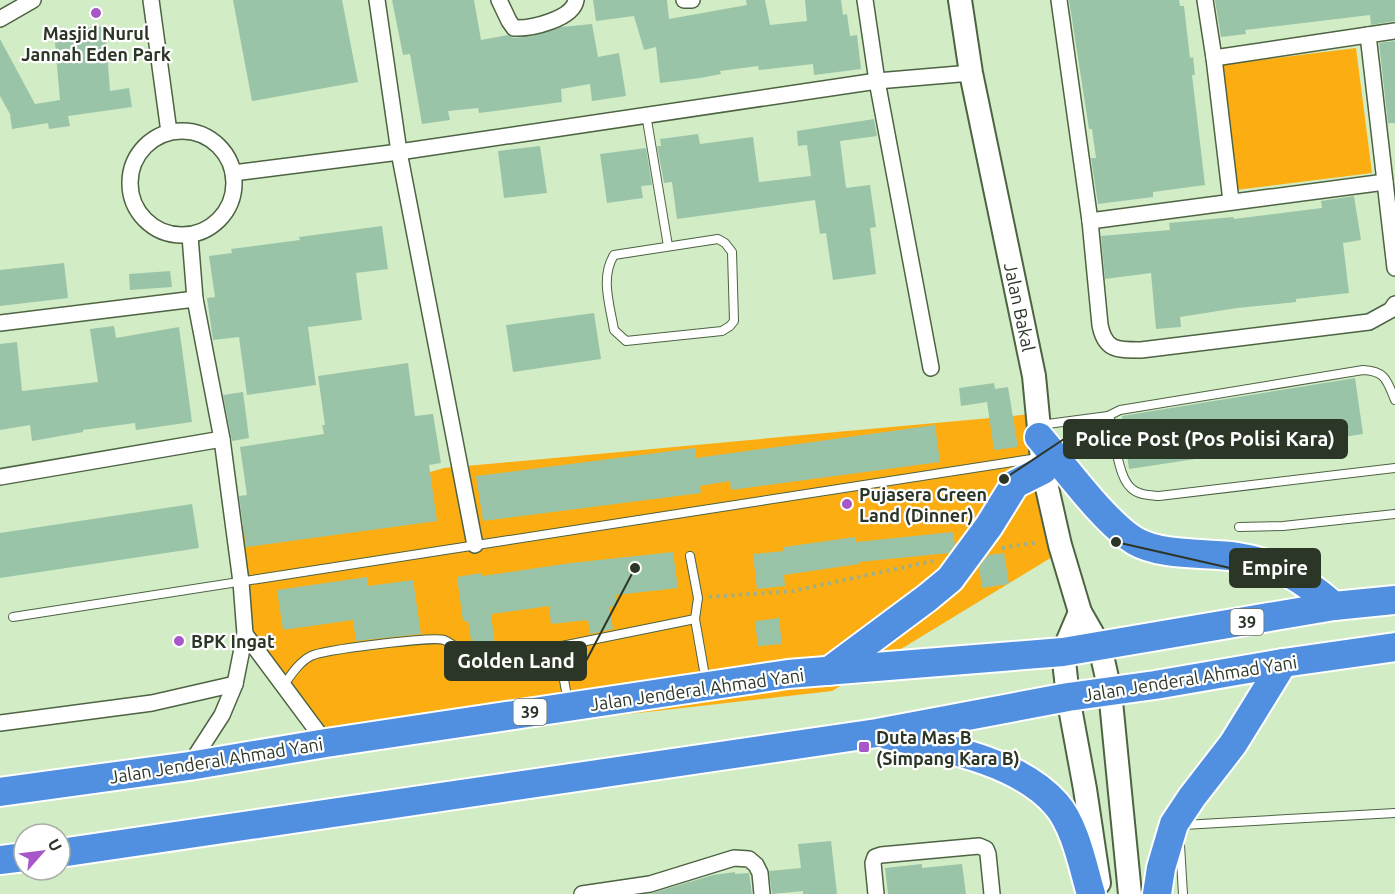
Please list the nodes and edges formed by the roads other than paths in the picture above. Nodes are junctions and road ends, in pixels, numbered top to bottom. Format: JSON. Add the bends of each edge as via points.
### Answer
{"nodes":[{"id":1,"x":33,"y":0,"type":"edge"},
{"id":2,"x":151,"y":0,"type":"edge"},
{"id":3,"x":377,"y":0,"type":"edge"},
{"id":4,"x":499,"y":0,"type":"edge"},
{"id":5,"x":576,"y":0,"type":"edge"},
{"id":6,"x":684,"y":0,"type":"edge"},
{"id":7,"x":692,"y":0,"type":"edge"},
{"id":8,"x":865,"y":0,"type":"edge"},
{"id":9,"x":960,"y":0,"type":"edge"},
{"id":10,"x":1059,"y":0,"type":"edge"},
{"id":11,"x":1205,"y":0,"type":"edge"},
{"id":12,"x":0,"y":20,"type":"edge"},
{"id":13,"x":1395,"y":31,"type":"edge"},
{"id":14,"x":1368,"y":35,"type":"junction"},
{"id":15,"x":1214,"y":58,"type":"junction"},
{"id":16,"x":971,"y":73,"type":"junction"},
{"id":17,"x":877,"y":81,"type":"junction"},
{"id":18,"x":646,"y":114,"type":"junction"},
{"id":19,"x":169,"y":132,"type":"junction"},
{"id":20,"x":399,"y":152,"type":"junction"},
{"id":21,"x":1389,"y":158,"type":"edge"},
{"id":22,"x":233,"y":173,"type":"junction"},
{"id":23,"x":1385,"y":182,"type":"junction"},
{"id":24,"x":1231,"y":201,"type":"junction"},
{"id":25,"x":1090,"y":221,"type":"junction"},
{"id":26,"x":190,"y":236,"type":"junction"},
{"id":27,"x":668,"y":246,"type":"junction"},
{"id":28,"x":1395,"y":268,"type":"edge"},
{"id":29,"x":195,"y":299,"type":"junction"},
{"id":30,"x":1395,"y":304,"type":"edge"},
{"id":31,"x":0,"y":323,"type":"edge"},
{"id":32,"x":931,"y":368,"type":"dead end"},
{"id":33,"x":1395,"y":400,"type":"edge"},
{"id":34,"x":1108,"y":416,"type":"junction"},
{"id":35,"x":222,"y":439,"type":"junction"},
{"id":36,"x":1041,"y":447,"type":"junction"},
{"id":37,"x":1395,"y":468,"type":"edge"},
{"id":38,"x":0,"y":477,"type":"edge"},
{"id":39,"x":1395,"y":514,"type":"edge"},
{"id":40,"x":1239,"y":527,"type":"dead end"},
{"id":41,"x":475,"y":545,"type":"junction"},
{"id":42,"x":690,"y":555,"type":"dead end"},
{"id":43,"x":241,"y":582,"type":"junction"},
{"id":44,"x":1395,"y":600,"type":"edge"},
{"id":45,"x":1334,"y":606,"type":"junction"},
{"id":46,"x":1080,"y":612,"type":"junction"},
{"id":47,"x":13,"y":617,"type":"dead end"},
{"id":48,"x":696,"y":619,"type":"junction"},
{"id":49,"x":245,"y":633,"type":"junction"},
{"id":50,"x":558,"y":647,"type":"junction"},
{"id":51,"x":1100,"y":647,"type":"junction"},
{"id":52,"x":1395,"y":647,"type":"edge"},
{"id":53,"x":1063,"y":652,"type":"junction"},
{"id":54,"x":1283,"y":663,"type":"junction"},
{"id":55,"x":828,"y":672,"type":"junction"},
{"id":56,"x":235,"y":684,"type":"junction"},
{"id":57,"x":283,"y":686,"type":"junction"},
{"id":58,"x":707,"y":687,"type":"junction"},
{"id":59,"x":1110,"y":691,"type":"junction"},
{"id":60,"x":1068,"y":697,"type":"junction"},
{"id":61,"x":569,"y":706,"type":"junction"},
{"id":62,"x":0,"y":723,"type":"edge"},
{"id":63,"x":877,"y":733,"type":"junction"},
{"id":64,"x":326,"y":743,"type":"junction"},
{"id":65,"x":189,"y":766,"type":"junction"},
{"id":66,"x":0,"y":792,"type":"edge"},
{"id":67,"x":1395,"y":813,"type":"edge"},
{"id":68,"x":72,"y":851,"type":"edge"},
{"id":69,"x":651,"y":889,"type":"edge"},
{"id":70,"x":582,"y":894,"type":"edge"},
{"id":71,"x":762,"y":894,"type":"edge"},
{"id":72,"x":876,"y":894,"type":"edge"},
{"id":73,"x":992,"y":894,"type":"edge"},
{"id":74,"x":1091,"y":894,"type":"edge"},
{"id":75,"x":1101,"y":894,"type":"edge"},
{"id":76,"x":1130,"y":894,"type":"edge"},
{"id":77,"x":1157,"y":894,"type":"edge"},
{"id":78,"x":1183,"y":894,"type":"edge"}],
"edges":[{"from":1,"to":12,"type":"street"},
{"from":2,"to":19,"type":"street"},
{"from":3,"to":20,"type":"street"},
{"from":4,"to":5,"type":"street","via":[[514,28],[523,28],[568,13]]},
{"from":6,"to":7,"type":"street"},
{"from":8,"to":17,"type":"street"},
{"from":9,"to":16,"type":"street","name":"Jalan Bakal"},
{"from":10,"to":25,"type":"street"},
{"from":11,"to":15,"type":"street"},
{"from":13,"to":14,"type":"street"},
{"from":14,"to":15,"type":"street"},
{"from":14,"to":21,"type":"street"},
{"from":15,"to":24,"type":"street"},
{"from":16,"to":17,"type":"street"},
{"from":16,"to":36,"type":"street","name":"Jalan Bakal","via":[[1034,376]]},
{"from":17,"to":18,"type":"street"},
{"from":17,"to":32,"type":"street"},
{"from":18,"to":20,"type":"street"},
{"from":18,"to":27,"type":"lane"},
{"from":19,"to":22,"type":"street","via":[[186,130],[217,144]]},
{"from":19,"to":26,"type":"street","via":[[140,151],[129,185],[133,202],[149,224],[172,235]]},
{"from":20,"to":22,"type":"street"},
{"from":20,"to":41,"type":"street"},
{"from":21,"to":23,"type":"street"},
{"from":22,"to":26,"type":"street","via":[[234,190],[220,220]]},
{"from":23,"to":24,"type":"street"},
{"from":23,"to":28,"type":"street"},
{"from":24,"to":25,"type":"street"},
{"from":25,"to":30,"type":"street","via":[[1102,337],[1119,350],[1370,322]]},
{"from":26,"to":29,"type":"street"},
{"from":27,"to":27,"type":"lane","via":[[614,255],[609,263],[606,274],[614,330],[626,341],[722,331],[734,321],[732,252],[725,243],[718,239]]},
{"from":29,"to":31,"type":"street"},
{"from":29,"to":35,"type":"street"},
{"from":33,"to":34,"type":"lane","via":[[1382,374],[1363,370],[1119,410]]},
{"from":34,"to":36,"type":"lane"},
{"from":34,"to":37,"type":"lane","via":[[1123,479],[1132,490],[1146,495]]},
{"from":35,"to":38,"type":"street"},
{"from":35,"to":43,"type":"street"},
{"from":36,"to":41,"type":"lane"},
{"from":36,"to":45,"type":"highway","via":[[1136,541],[1167,551],[1239,557],[1273,566],[1309,584]]},
{"from":36,"to":46,"type":"street","name":"Jalan Bakal","via":[[1060,545]]},
{"from":36,"to":55,"type":"highway","via":[[950,579]]},
{"from":39,"to":40,"type":"lane"},
{"from":41,"to":43,"type":"lane"},
{"from":42,"to":48,"type":"lane","via":[[698,598]]},
{"from":43,"to":47,"type":"lane"},
{"from":43,"to":49,"type":"street"},
{"from":44,"to":45,"type":"highway","name":"Jalan Jenderal Ahmad Yani","number":"39"},
{"from":45,"to":51,"type":"highway","name":"Jalan Jenderal Ahmad Yani","number":"39"},
{"from":46,"to":51,"type":"street","name":"Jalan Bakal"},
{"from":46,"to":53,"type":"street"},
{"from":48,"to":50,"type":"lane"},
{"from":48,"to":58,"type":"lane"},
{"from":49,"to":56,"type":"street"},
{"from":49,"to":57,"type":"street"},
{"from":50,"to":57,"type":"lane","via":[[478,663],[442,639],[337,648],[304,661]]},
{"from":50,"to":61,"type":"lane"},
{"from":51,"to":53,"type":"highway","name":"Jalan Jenderal Ahmad Yani","number":"39"},
{"from":51,"to":59,"type":"street","name":"Jalan Bakal"},
{"from":52,"to":54,"type":"highway","name":"Jalan Jenderal Ahmad Yani"},
{"from":53,"to":55,"type":"highway","name":"Jalan Jenderal Ahmad Yani","number":"39"},
{"from":53,"to":60,"type":"street"},
{"from":54,"to":59,"type":"highway","name":"Jalan Jenderal Ahmad Yani"},
{"from":54,"to":77,"type":"highway","via":[[1233,744],[1174,824]]},
{"from":55,"to":58,"type":"highway","name":"Jalan Jenderal Ahmad Yani","number":"39"},
{"from":56,"to":62,"type":"street","via":[[152,703]]},
{"from":56,"to":65,"type":"street","via":[[222,715]]},
{"from":57,"to":64,"type":"street"},
{"from":58,"to":61,"type":"highway","name":"Jalan Jenderal Ahmad Yani","number":"39"},
{"from":59,"to":60,"type":"highway","name":"Jalan Jenderal Ahmad Yani"},
{"from":59,"to":76,"type":"street","name":"Jalan Bakal"},
{"from":60,"to":63,"type":"highway","name":"Jalan Jenderal Ahmad Yani"},
{"from":60,"to":75,"type":"street"},
{"from":61,"to":64,"type":"highway","name":"Jalan Jenderal Ahmad Yani","number":"39"},
{"from":63,"to":68,"type":"highway","name":"Jalan Jenderal Ahmad Yani"},
{"from":63,"to":74,"type":"highway","via":[[993,762],[1035,784],[1058,805],[1074,837]]},
{"from":64,"to":65,"type":"highway","name":"Jalan Jenderal Ahmad Yani","number":"39"},
{"from":65,"to":66,"type":"highway","name":"Jalan Jenderal Ahmad Yani","number":"39"},
{"from":67,"to":78,"type":"lane","via":[[1179,825]]},
{"from":69,"to":70,"type":"street"},
{"from":69,"to":71,"type":"street","via":[[734,858],[749,859],[756,865]]},
{"from":72,"to":73,"type":"street","via":[[875,857],[979,846],[988,854]]}]}
